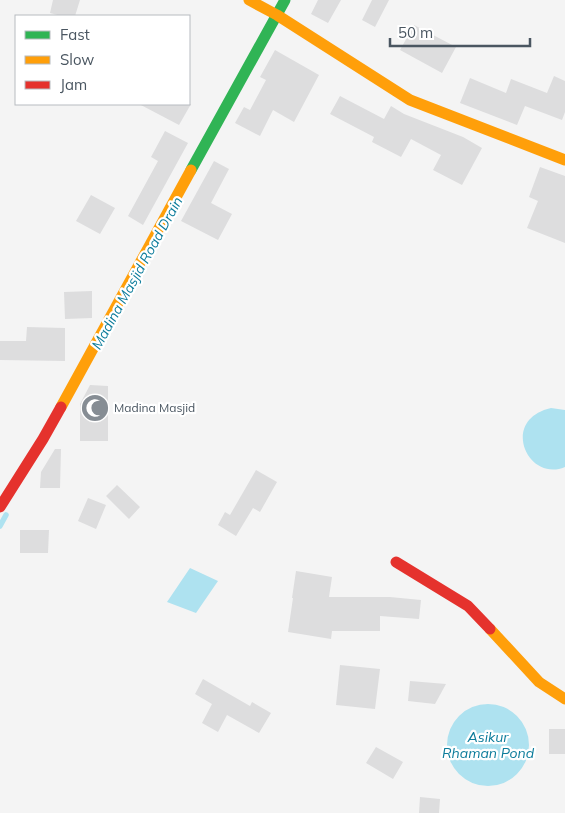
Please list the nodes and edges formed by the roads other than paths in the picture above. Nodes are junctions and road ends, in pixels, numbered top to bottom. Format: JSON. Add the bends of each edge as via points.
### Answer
{"nodes":[{"id":1,"x":249,"y":0,"type":"edge"},
{"id":2,"x":285,"y":0,"type":"edge"},
{"id":3,"x":277,"y":15,"type":"junction"},
{"id":4,"x":565,"y":160,"type":"edge"},
{"id":5,"x":0,"y":507,"type":"edge"},
{"id":6,"x":396,"y":562,"type":"dead end"},
{"id":7,"x":565,"y":699,"type":"edge"}],
"edges":[{"from":1,"to":3,"type":"street"},
{"from":2,"to":3,"type":"street"},
{"from":3,"to":4,"type":"street","via":[[410,100]]},
{"from":3,"to":5,"type":"street","via":[[43,439]]},
{"from":6,"to":7,"type":"street","via":[[468,606],[540,682]]}]}
